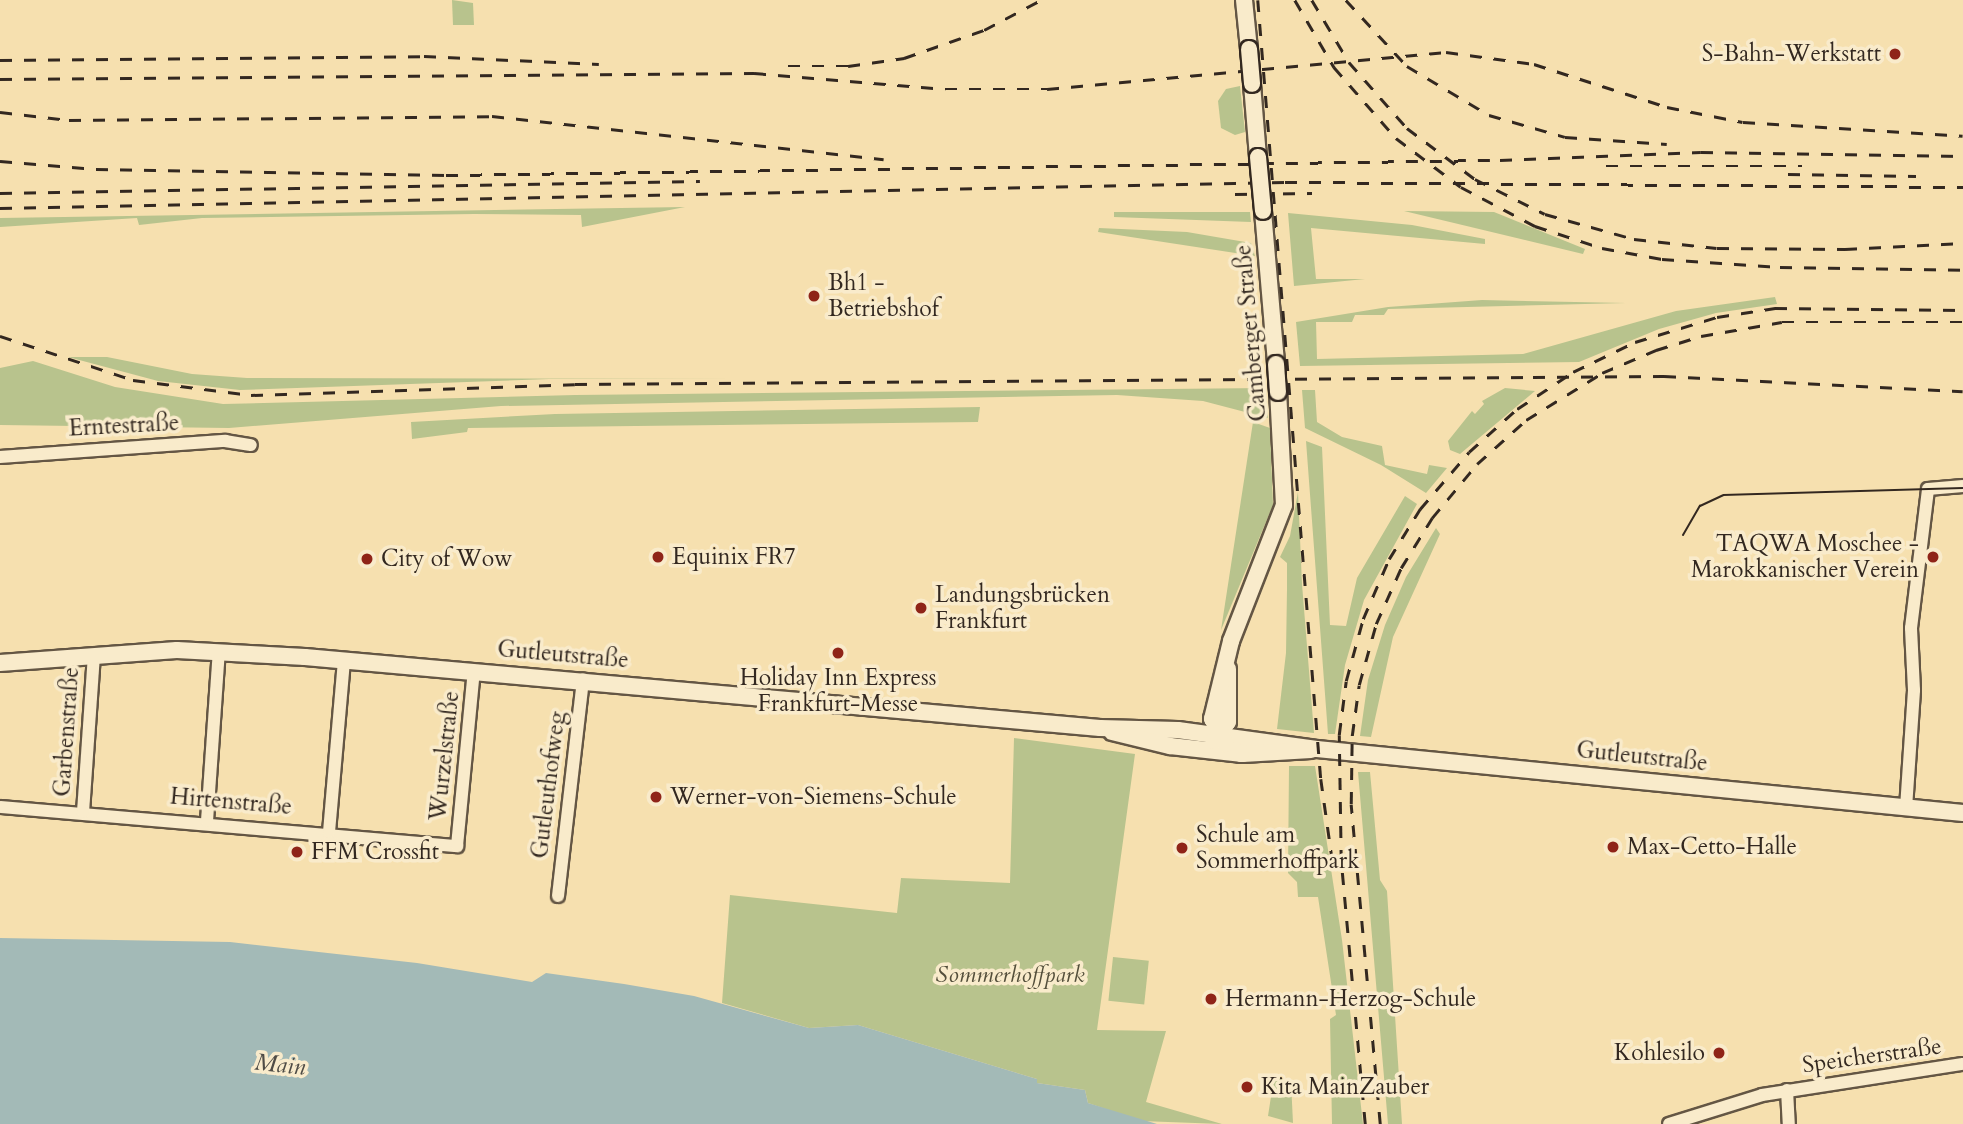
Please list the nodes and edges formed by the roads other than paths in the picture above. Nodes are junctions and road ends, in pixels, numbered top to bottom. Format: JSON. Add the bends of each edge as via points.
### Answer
{"nodes":[{"id":1,"x":1244,"y":0,"type":"edge"},
{"id":2,"x":251,"y":445,"type":"dead end"},
{"id":3,"x":0,"y":457,"type":"edge"},
{"id":4,"x":1963,"y":486,"type":"edge"},
{"id":5,"x":219,"y":651,"type":"junction"},
{"id":6,"x":94,"y":656,"type":"junction"},
{"id":7,"x":344,"y":661,"type":"junction"},
{"id":8,"x":0,"y":663,"type":"edge"},
{"id":9,"x":22,"y":664,"type":"junction"},
{"id":10,"x":474,"y":671,"type":"junction"},
{"id":11,"x":0,"y":673,"type":"edge"},
{"id":12,"x":583,"y":679,"type":"junction"},
{"id":13,"x":1100,"y":728,"type":"junction"},
{"id":14,"x":1219,"y":729,"type":"junction"},
{"id":15,"x":1170,"y":730,"type":"junction"},
{"id":16,"x":1153,"y":743,"type":"junction"},
{"id":17,"x":1197,"y":749,"type":"junction"},
{"id":18,"x":1317,"y":750,"type":"junction"},
{"id":19,"x":1241,"y":754,"type":"junction"},
{"id":20,"x":0,"y":807,"type":"edge"},
{"id":21,"x":1906,"y":808,"type":"junction"},
{"id":22,"x":83,"y":812,"type":"junction"},
{"id":23,"x":1963,"y":813,"type":"edge"},
{"id":24,"x":207,"y":821,"type":"junction"},
{"id":25,"x":329,"y":832,"type":"junction"},
{"id":26,"x":457,"y":846,"type":"joint"},
{"id":27,"x":558,"y":896,"type":"dead end"},
{"id":28,"x":1963,"y":1064,"type":"edge"},
{"id":29,"x":1787,"y":1090,"type":"junction"},
{"id":30,"x":1669,"y":1124,"type":"edge"},
{"id":31,"x":1789,"y":1124,"type":"edge"}],
"edges":[{"from":1,"to":14,"type":"main road","name":"Camberger Straße","bridge":true,"via":[[1285,483],[1282,518],[1228,653]]},
{"from":2,"to":3,"type":"street","name":"Erntestraße","via":[[225,441]]},
{"from":4,"to":21,"type":"street","via":[[1928,489],[1911,628],[1914,690]]},
{"from":5,"to":6,"type":"main road","name":"Gutleutstraße"},
{"from":5,"to":7,"type":"main road","name":"Gutleutstraße"},
{"from":5,"to":24,"type":"street"},
{"from":6,"to":9,"type":"main road","name":"Gutleutstraße"},
{"from":6,"to":22,"type":"street","name":"Garbenstraße"},
{"from":7,"to":10,"type":"main road","name":"Gutleutstraße"},
{"from":7,"to":25,"type":"street"},
{"from":8,"to":9,"type":"main road","name":"Gutleutstraße"},
{"from":9,"to":11,"type":"main road","name":"Gutleutstraße"},
{"from":10,"to":12,"type":"main road","name":"Gutleutstraße"},
{"from":10,"to":26,"type":"street","name":"Wurzelstraße"},
{"from":12,"to":13,"type":"main road","name":"Gutleutstraße"},
{"from":12,"to":27,"type":"street","name":"Gutleuthofweg"},
{"from":13,"to":15,"type":"main road","name":"Gutleutstraße"},
{"from":13,"to":16,"type":"main road","name":"Gutleutstraße"},
{"from":14,"to":15,"type":"main road","name":"Gutleutstraße"},
{"from":14,"to":17,"type":"main road"},
{"from":14,"to":18,"type":"main road","name":"Gutleutstraße"},
{"from":14,"to":19,"type":"main road"},
{"from":15,"to":16,"type":"main road","via":[[1152,734]]},
{"from":16,"to":17,"type":"main road","name":"Gutleutstraße"},
{"from":17,"to":19,"type":"main road","name":"Gutleutstraße"},
{"from":18,"to":19,"type":"main road","name":"Gutleutstraße"},
{"from":18,"to":21,"type":"main road","name":"Gutleutstraße"},
{"from":20,"to":22,"type":"street","name":"Hirtenstraße"},
{"from":21,"to":23,"type":"main road","name":"Gutleutstraße"},
{"from":22,"to":24,"type":"street","name":"Hirtenstraße"},
{"from":24,"to":25,"type":"street","name":"Hirtenstraße"},
{"from":25,"to":26,"type":"street","name":"Hirtenstraße"},
{"from":28,"to":29,"type":"street","name":"Speicherstraße"},
{"from":29,"to":30,"type":"street","name":"Speicherstraße"},
{"from":29,"to":31,"type":"street"}]}
